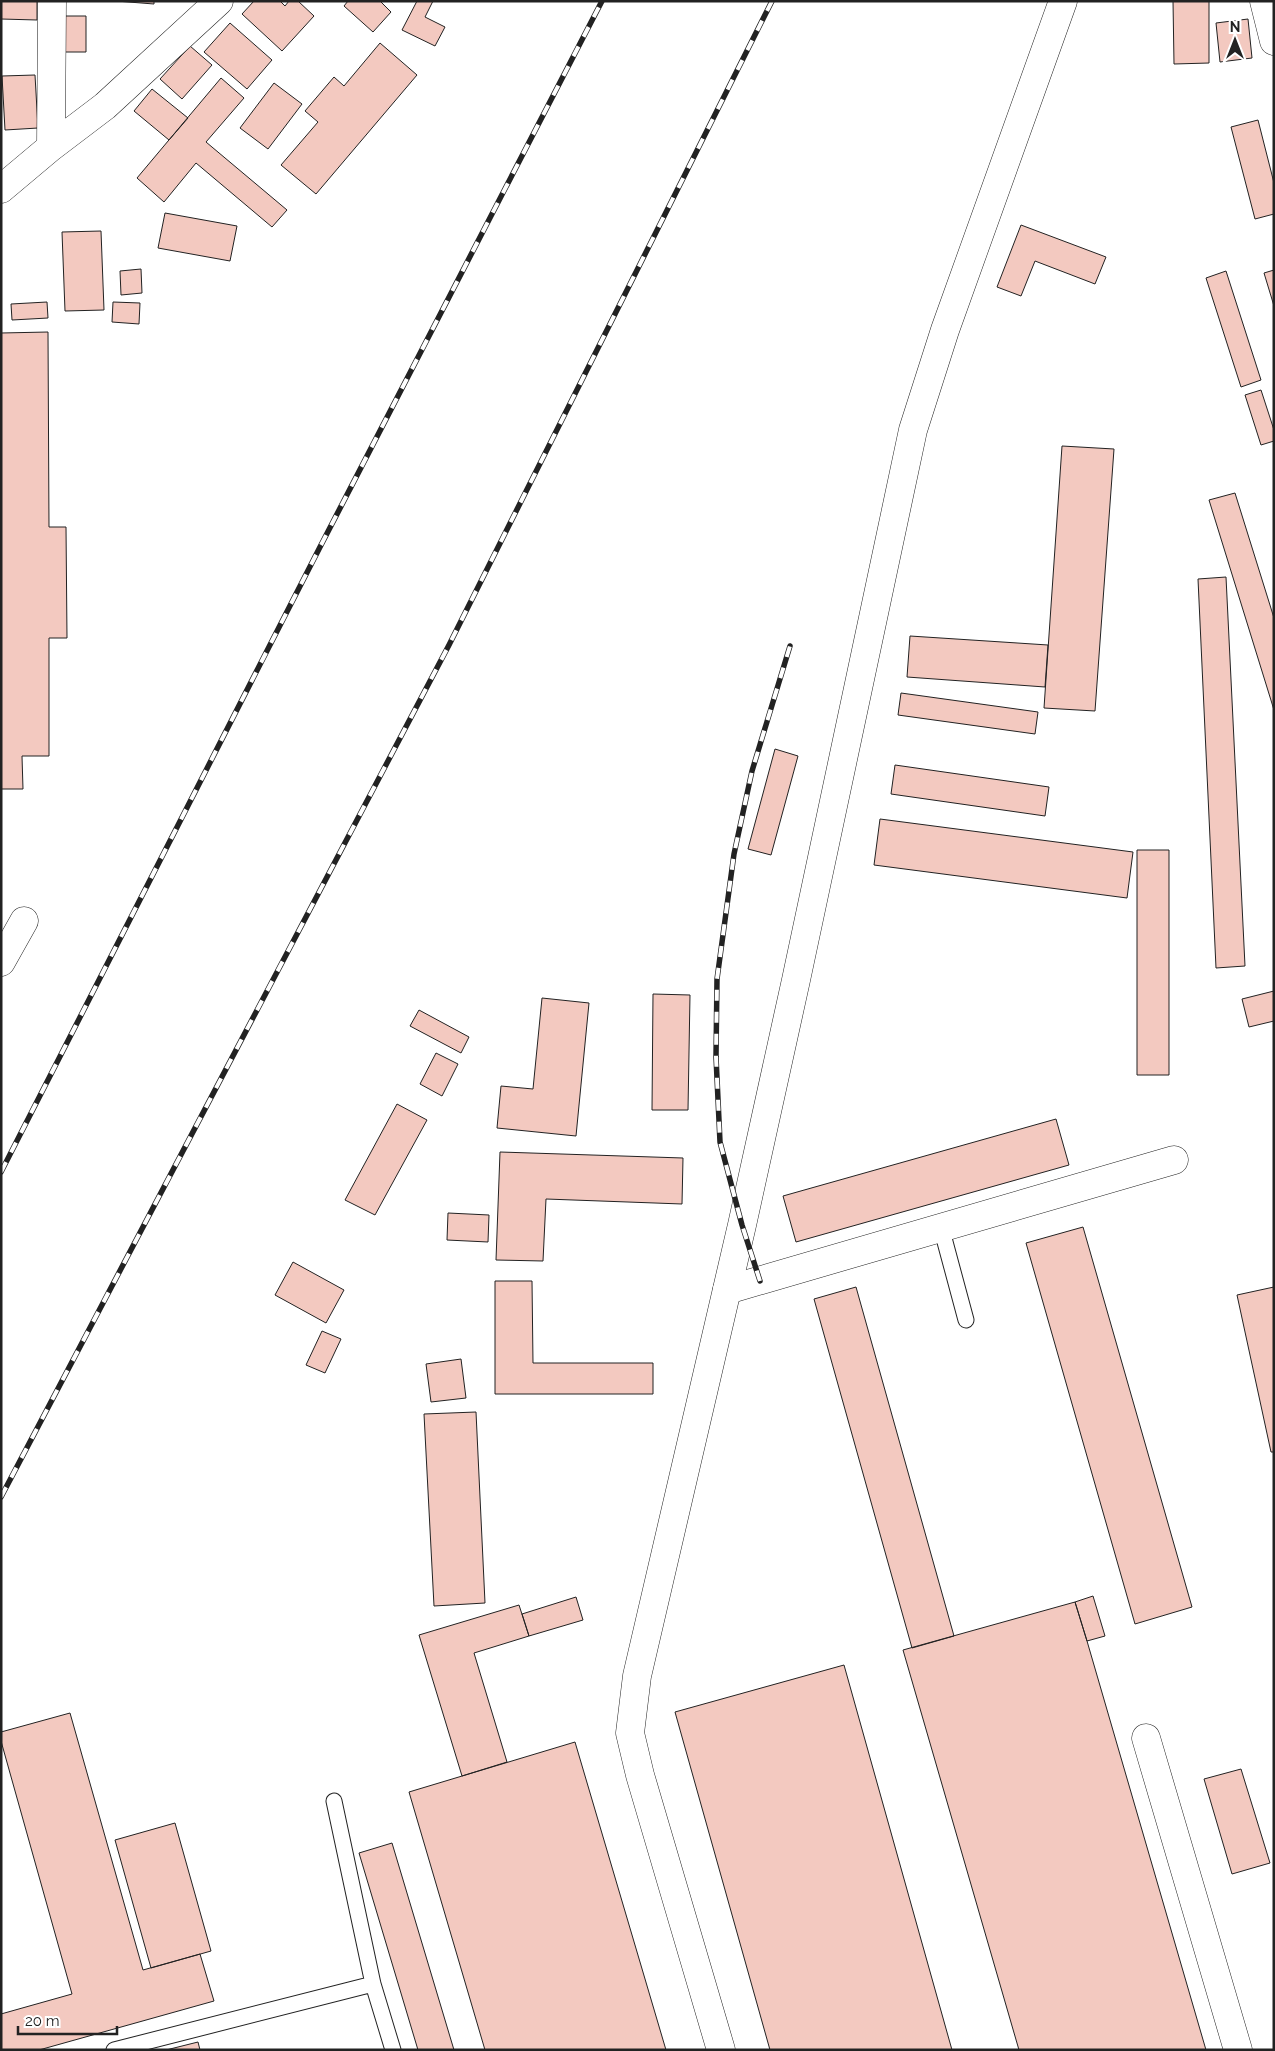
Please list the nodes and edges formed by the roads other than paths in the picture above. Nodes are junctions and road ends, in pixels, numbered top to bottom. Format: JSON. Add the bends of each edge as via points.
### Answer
{"nodes":[{"id":1,"x":52,"y":1,"type":"edge"},
{"id":2,"x":219,"y":1,"type":"edge"},
{"id":3,"x":1063,"y":1,"type":"edge"},
{"id":4,"x":1264,"y":1,"type":"edge"},
{"id":5,"x":1274,"y":41,"type":"edge"},
{"id":6,"x":51,"y":147,"type":"junction"},
{"id":7,"x":1,"y":189,"type":"edge"},
{"id":8,"x":24,"y":920,"type":"dead end"},
{"id":9,"x":1,"y":962,"type":"edge"},
{"id":10,"x":1174,"y":1160,"type":"dead end"},
{"id":11,"x":941,"y":1227,"type":"junction"},
{"id":12,"x":727,"y":1290,"type":"junction"},
{"id":13,"x":966,"y":1320,"type":"dead end"},
{"id":14,"x":1146,"y":1738,"type":"dead end"},
{"id":15,"x":334,"y":1801,"type":"dead end"},
{"id":16,"x":373,"y":1984,"type":"junction"},
{"id":17,"x":114,"y":2050,"type":"edge"},
{"id":18,"x":393,"y":2050,"type":"edge"},
{"id":19,"x":721,"y":2050,"type":"edge"},
{"id":20,"x":1238,"y":2050,"type":"edge"}],
"edges":[{"from":1,"to":6,"type":"street"},
{"from":2,"to":6,"type":"street","via":[[105,106]]},
{"from":3,"to":12,"type":"street","via":[[945,330],[913,430]]},
{"from":4,"to":5,"type":"street"},
{"from":6,"to":7,"type":"street"},
{"from":8,"to":9,"type":"street"},
{"from":10,"to":11,"type":"street"},
{"from":11,"to":12,"type":"street"},
{"from":11,"to":13,"type":"lane"},
{"from":12,"to":19,"type":"street","via":[[637,1676],[630,1733]]},
{"from":14,"to":20,"type":"street"},
{"from":15,"to":16,"type":"lane"},
{"from":16,"to":17,"type":"lane"},
{"from":16,"to":18,"type":"lane"}]}
